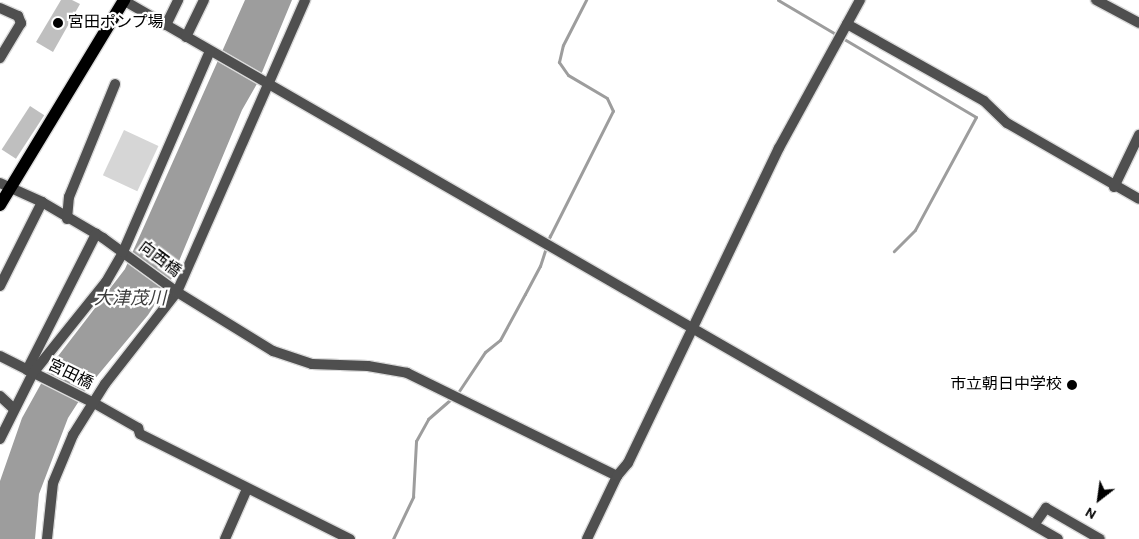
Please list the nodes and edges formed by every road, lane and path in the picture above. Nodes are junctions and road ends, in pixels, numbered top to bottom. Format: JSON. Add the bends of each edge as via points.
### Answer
{"nodes":[{"id":1,"x":124,"y":0,"type":"edge"},
{"id":2,"x":178,"y":0,"type":"edge"},
{"id":3,"x":204,"y":0,"type":"edge"},
{"id":4,"x":305,"y":0,"type":"edge"},
{"id":5,"x":860,"y":0,"type":"edge"},
{"id":6,"x":1096,"y":0,"type":"edge"},
{"id":7,"x":0,"y":8,"type":"edge"},
{"id":8,"x":1139,"y":23,"type":"edge"},
{"id":9,"x":847,"y":24,"type":"junction"},
{"id":10,"x":166,"y":25,"type":"junction"},
{"id":11,"x":186,"y":37,"type":"junction"},
{"id":12,"x":210,"y":51,"type":"junction"},
{"id":13,"x":0,"y":58,"type":"edge"},
{"id":14,"x":115,"y":84,"type":"dead end"},
{"id":15,"x":268,"y":84,"type":"junction"},
{"id":16,"x":1139,"y":135,"type":"edge"},
{"id":17,"x":6,"y":185,"type":"edge"},
{"id":18,"x":1114,"y":187,"type":"junction"},
{"id":19,"x":1139,"y":198,"type":"edge"},
{"id":20,"x":42,"y":202,"type":"junction"},
{"id":21,"x":0,"y":205,"type":"edge"},
{"id":22,"x":67,"y":218,"type":"junction"},
{"id":23,"x":96,"y":234,"type":"junction"},
{"id":24,"x":124,"y":252,"type":"junction"},
{"id":25,"x":0,"y":286,"type":"edge"},
{"id":26,"x":177,"y":292,"type":"junction"},
{"id":27,"x":692,"y":328,"type":"junction"},
{"id":28,"x":0,"y":356,"type":"edge"},
{"id":29,"x":30,"y":372,"type":"junction"},
{"id":30,"x":0,"y":396,"type":"edge"},
{"id":31,"x":94,"y":403,"type":"junction"},
{"id":32,"x":13,"y":408,"type":"junction"},
{"id":33,"x":0,"y":439,"type":"edge"},
{"id":34,"x":617,"y":476,"type":"junction"},
{"id":35,"x":247,"y":489,"type":"junction"},
{"id":36,"x":1034,"y":525,"type":"junction"},
{"id":37,"x":47,"y":539,"type":"edge"},
{"id":38,"x":225,"y":539,"type":"edge"},
{"id":39,"x":350,"y":539,"type":"edge"},
{"id":40,"x":587,"y":539,"type":"edge"},
{"id":41,"x":1058,"y":539,"type":"edge"},
{"id":42,"x":1100,"y":539,"type":"edge"}],
"edges":[{"from":1,"to":10,"type":"street"},
{"from":1,"to":17,"type":"main road"},
{"from":2,"to":10,"type":"street"},
{"from":3,"to":11,"type":"street"},
{"from":4,"to":15,"type":"street"},
{"from":5,"to":9,"type":"street"},
{"from":6,"to":8,"type":"street"},
{"from":7,"to":13,"type":"street","via":[[18,16],[21,23]]},
{"from":9,"to":18,"type":"street","via":[[984,100],[1007,123]]},
{"from":9,"to":27,"type":"street","via":[[779,148]]},
{"from":10,"to":11,"type":"street"},
{"from":11,"to":12,"type":"street"},
{"from":12,"to":15,"type":"street"},
{"from":12,"to":24,"type":"street"},
{"from":14,"to":22,"type":"street","via":[[69,197]]},
{"from":15,"to":26,"type":"street"},
{"from":15,"to":27,"type":"street"},
{"from":16,"to":18,"type":"street"},
{"from":17,"to":20,"type":"street","name":"向西橋"},
{"from":17,"to":21,"type":"main road"},
{"from":18,"to":19,"type":"street"},
{"from":20,"to":22,"type":"street","name":"向西橋"},
{"from":20,"to":25,"type":"street"},
{"from":22,"to":23,"type":"street","name":"向西橋"},
{"from":23,"to":24,"type":"street","name":"向西橋"},
{"from":23,"to":29,"type":"street"},
{"from":24,"to":26,"type":"street","name":"向西橋"},
{"from":24,"to":29,"type":"street","via":[[106,282]]},
{"from":26,"to":31,"type":"street","via":[[105,384]]},
{"from":26,"to":34,"type":"street","name":"向西橋","via":[[273,351],[312,364],[368,366],[407,373]]},
{"from":27,"to":34,"type":"street","via":[[628,463]]},
{"from":27,"to":36,"type":"street"},
{"from":28,"to":29,"type":"street","name":"宮田橋"},
{"from":29,"to":31,"type":"street","name":"宮田橋"},
{"from":29,"to":32,"type":"street"},
{"from":30,"to":32,"type":"street"},
{"from":31,"to":35,"type":"street","name":"宮田橋","via":[[138,428],[140,434]]},
{"from":31,"to":37,"type":"street","via":[[73,435],[53,483]]},
{"from":32,"to":33,"type":"street"},
{"from":34,"to":40,"type":"street"},
{"from":35,"to":38,"type":"street"},
{"from":35,"to":39,"type":"street","name":"宮田橋"},
{"from":36,"to":41,"type":"street"},
{"from":36,"to":42,"type":"street","via":[[1046,508]]}]}
